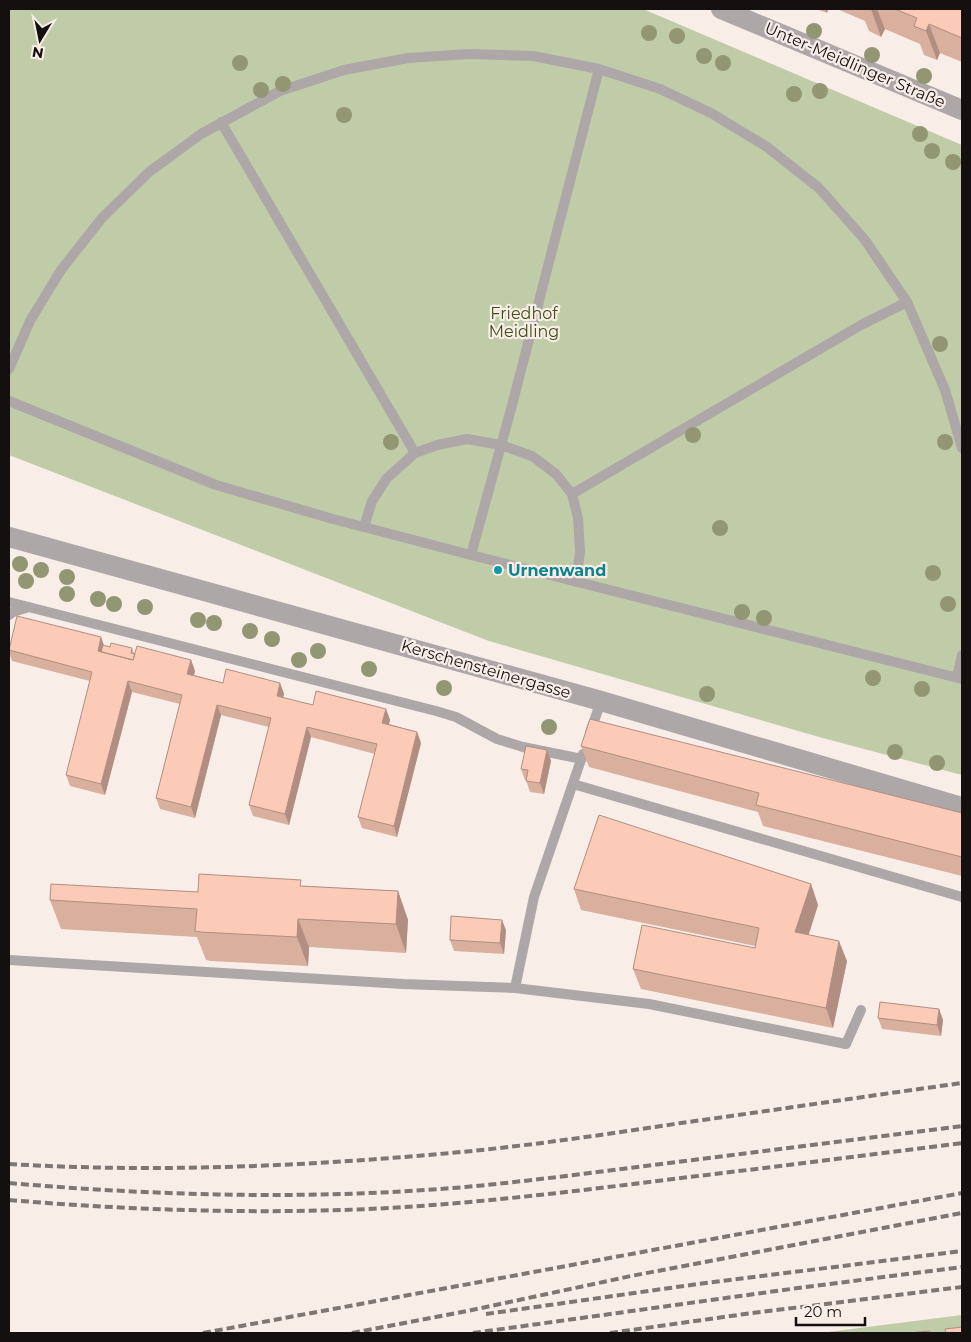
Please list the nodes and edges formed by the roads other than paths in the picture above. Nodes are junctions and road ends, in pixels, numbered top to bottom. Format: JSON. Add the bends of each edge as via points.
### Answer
{"nodes":[{"id":1,"x":721,"y":9,"type":"edge"},
{"id":2,"x":599,"y":69,"type":"junction"},
{"id":3,"x":962,"y":110,"type":"edge"},
{"id":4,"x":221,"y":122,"type":"junction"},
{"id":5,"x":907,"y":302,"type":"junction"},
{"id":6,"x":9,"y":369,"type":"edge"},
{"id":7,"x":9,"y":401,"type":"edge"},
{"id":8,"x":501,"y":445,"type":"junction"},
{"id":9,"x":962,"y":448,"type":"edge"},
{"id":10,"x":415,"y":453,"type":"junction"},
{"id":11,"x":572,"y":494,"type":"junction"},
{"id":12,"x":364,"y":527,"type":"junction"},
{"id":13,"x":9,"y":537,"type":"edge"},
{"id":14,"x":471,"y":555,"type":"junction"},
{"id":15,"x":576,"y":582,"type":"junction"},
{"id":16,"x":9,"y":602,"type":"edge"},
{"id":17,"x":30,"y":607,"type":"junction"},
{"id":18,"x":9,"y":615,"type":"edge"},
{"id":19,"x":962,"y":655,"type":"edge"},
{"id":20,"x":960,"y":678,"type":"edge"},
{"id":21,"x":601,"y":701,"type":"junction"},
{"id":22,"x":582,"y":759,"type":"junction"},
{"id":23,"x":573,"y":784,"type":"junction"},
{"id":24,"x":962,"y":808,"type":"edge"},
{"id":25,"x":962,"y":897,"type":"edge"},
{"id":26,"x":9,"y":960,"type":"edge"},
{"id":27,"x":515,"y":988,"type":"junction"},
{"id":28,"x":861,"y":1010,"type":"dead end"}],
"edges":[{"from":1,"to":3,"type":"street","name":"Unter-Meidlinger Straße"},
{"from":2,"to":4,"type":"lane","via":[[533,56],[469,54],[408,58],[344,70],[280,91]]},
{"from":2,"to":5,"type":"lane","via":[[660,89],[711,113],[767,147],[819,188],[858,232]]},
{"from":2,"to":8,"type":"lane"},
{"from":4,"to":6,"type":"lane","via":[[148,172],[102,218],[61,270],[30,321]]},
{"from":4,"to":10,"type":"lane"},
{"from":5,"to":9,"type":"lane","via":[[945,390]]},
{"from":5,"to":11,"type":"lane","via":[[861,324]]},
{"from":7,"to":12,"type":"lane","via":[[216,485]]},
{"from":8,"to":10,"type":"lane","via":[[467,439]]},
{"from":8,"to":11,"type":"lane","via":[[532,456],[556,474]]},
{"from":8,"to":14,"type":"lane"},
{"from":10,"to":12,"type":"lane","via":[[387,478],[372,501]]},
{"from":11,"to":15,"type":"lane","via":[[578,518],[580,552]]},
{"from":12,"to":14,"type":"lane"},
{"from":13,"to":21,"type":"street","name":"Kerschensteinergasse"},
{"from":14,"to":15,"type":"lane"},
{"from":15,"to":20,"type":"lane"},
{"from":16,"to":17,"type":"lane"},
{"from":17,"to":18,"type":"lane"},
{"from":17,"to":22,"type":"lane","via":[[436,711],[456,717],[497,739]]},
{"from":19,"to":20,"type":"lane"},
{"from":21,"to":22,"type":"lane"},
{"from":21,"to":24,"type":"street","name":"Kerschensteinergasse"},
{"from":22,"to":23,"type":"lane"},
{"from":23,"to":25,"type":"lane"},
{"from":23,"to":27,"type":"lane","via":[[532,903]]},
{"from":26,"to":27,"type":"lane"},
{"from":27,"to":28,"type":"lane","via":[[649,1004],[846,1044]]}]}
